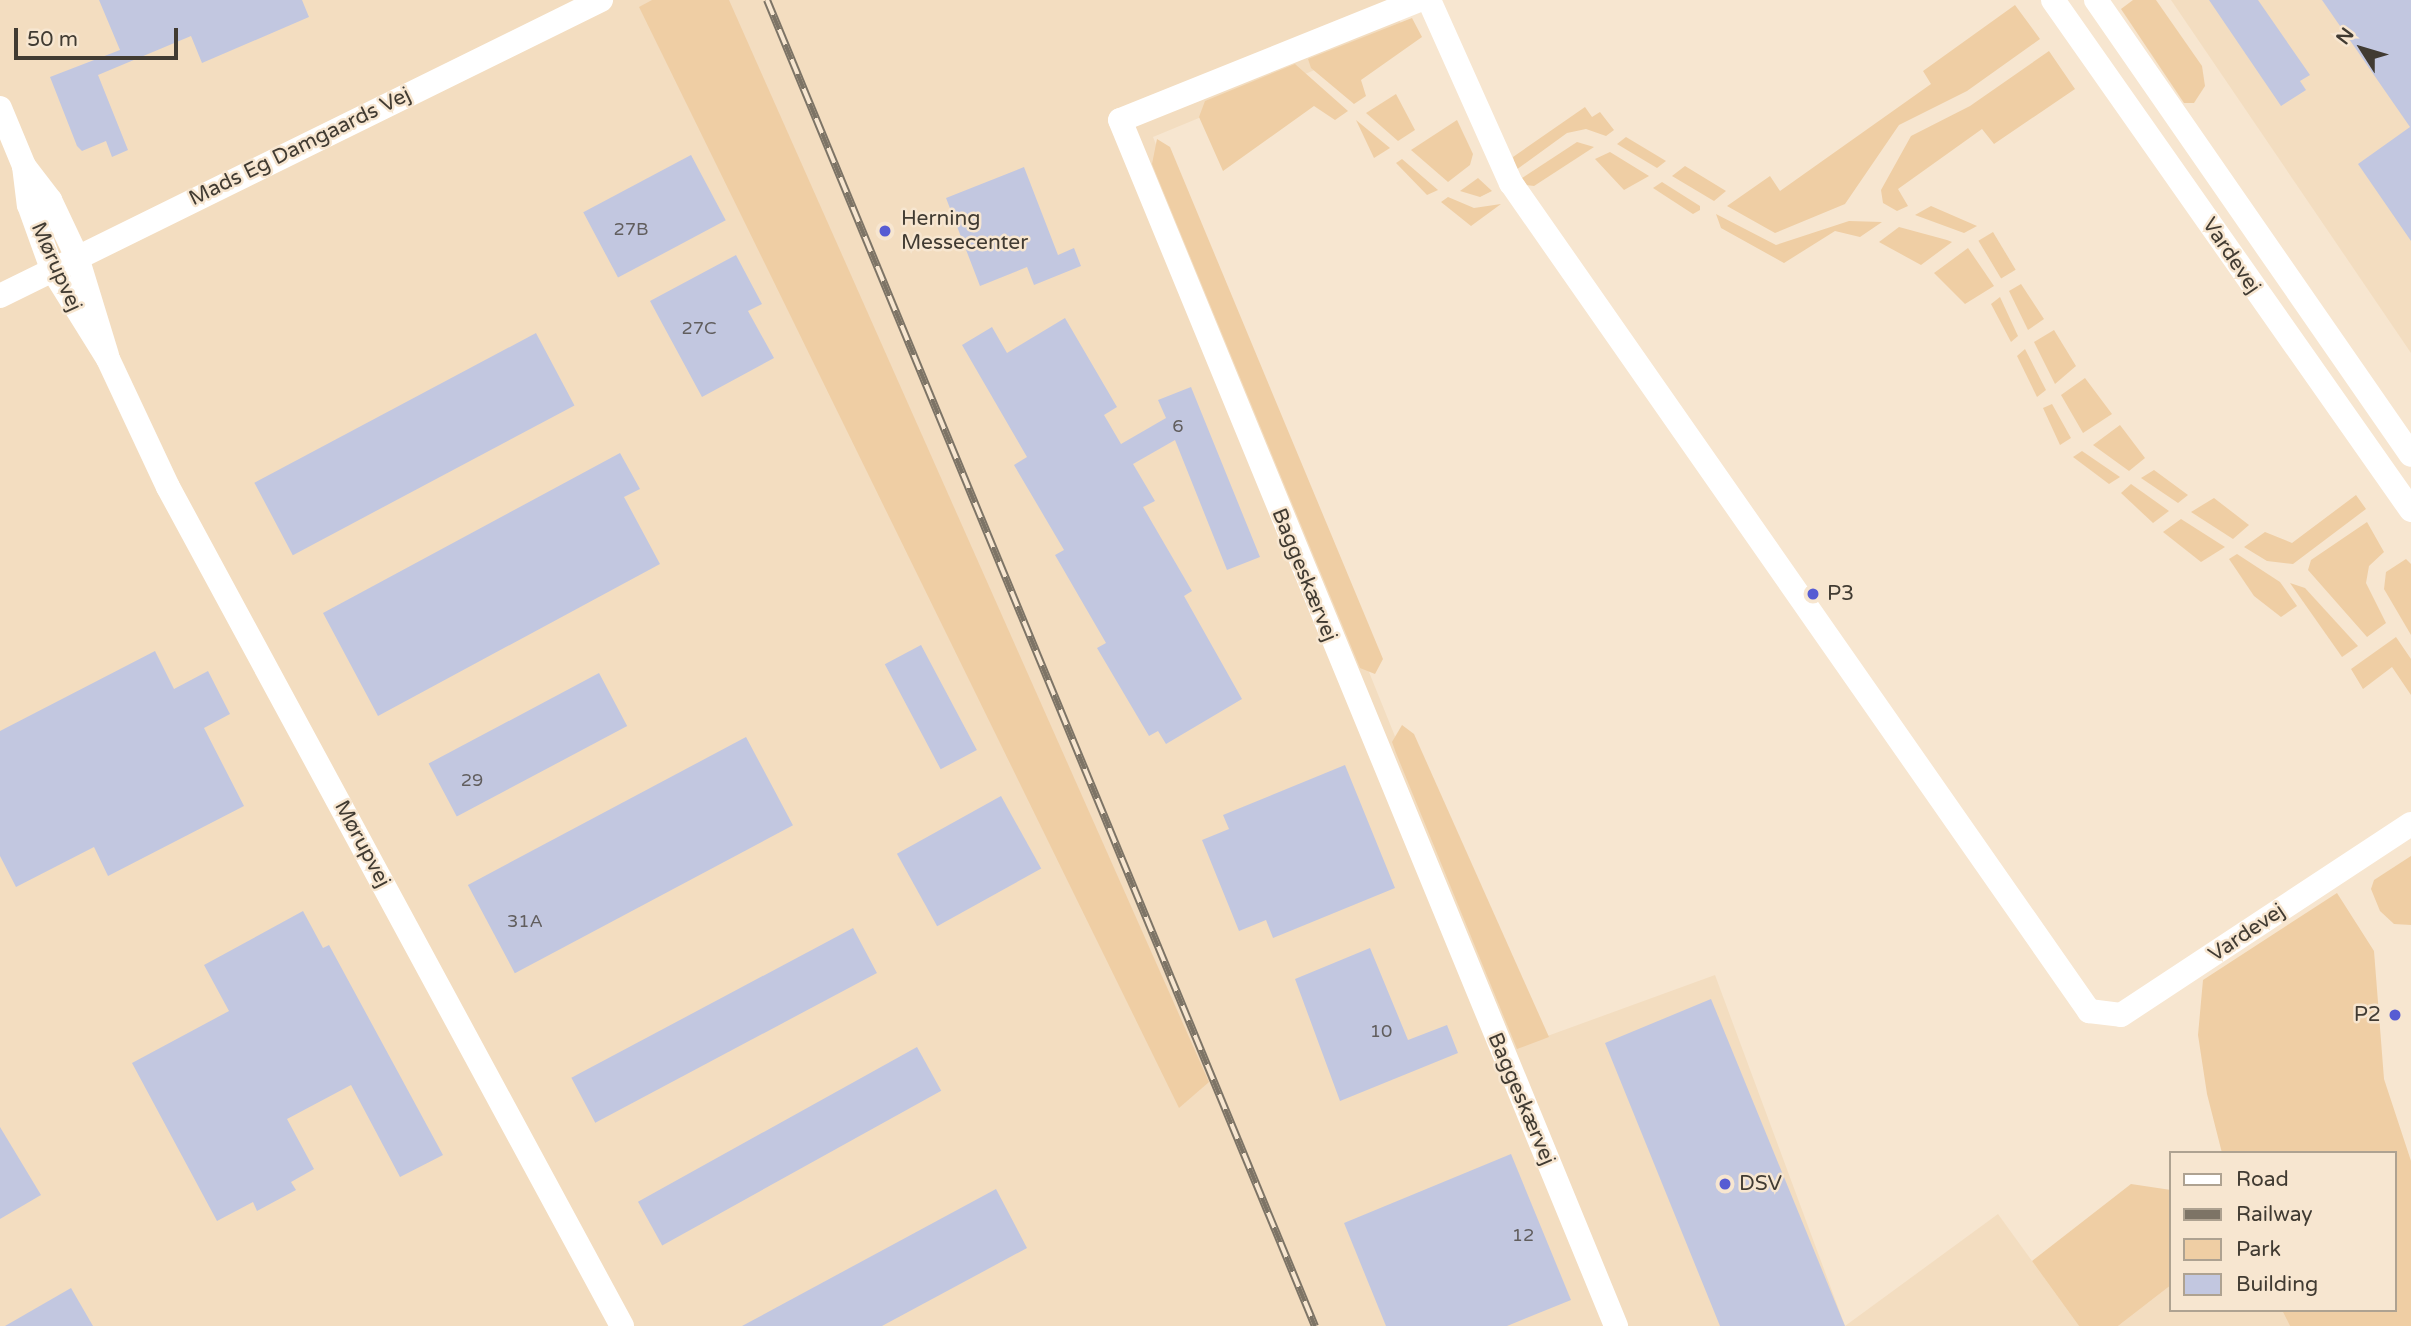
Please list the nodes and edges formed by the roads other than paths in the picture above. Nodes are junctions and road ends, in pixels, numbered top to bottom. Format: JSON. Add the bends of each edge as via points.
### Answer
{"nodes":[{"id":1,"x":601,"y":0,"type":"edge"},
{"id":2,"x":1419,"y":0,"type":"edge"},
{"id":3,"x":1429,"y":0,"type":"edge"},
{"id":4,"x":2053,"y":0,"type":"edge"},
{"id":5,"x":2096,"y":0,"type":"edge"},
{"id":6,"x":0,"y":108,"type":"edge"},
{"id":7,"x":24,"y":166,"type":"junction"},
{"id":8,"x":77,"y":257,"type":"junction"},
{"id":9,"x":52,"y":269,"type":"junction"},
{"id":10,"x":0,"y":296,"type":"edge"},
{"id":11,"x":108,"y":359,"type":"junction"},
{"id":12,"x":2411,"y":456,"type":"edge"},
{"id":13,"x":2411,"y":510,"type":"edge"},
{"id":14,"x":2411,"y":817,"type":"edge"},
{"id":15,"x":2411,"y":824,"type":"edge"},
{"id":16,"x":2411,"y":830,"type":"edge"},
{"id":17,"x":2380,"y":844,"type":"junction"},
{"id":18,"x":622,"y":1326,"type":"edge"},
{"id":19,"x":1616,"y":1326,"type":"edge"}],
"edges":[{"from":1,"to":8,"type":"street","name":"Mads Eg Damgaards Vej"},
{"from":2,"to":19,"type":"street","name":"Baggeskærvej","via":[[1120,120]]},
{"from":3,"to":17,"type":"street","name":"Vardevej","via":[[1494,154],[1554,247],[2080,1001],[2096,1016],[2113,1018]]},
{"from":4,"to":13,"type":"street","name":"Vardevej"},
{"from":5,"to":12,"type":"street","name":"Vardevej"},
{"from":6,"to":7,"type":"street","name":"Mørupvej"},
{"from":7,"to":8,"type":"street","name":"Mørupvej","via":[[50,200]]},
{"from":7,"to":9,"type":"street","name":"Mørupvej","via":[[29,205]]},
{"from":8,"to":9,"type":"street","name":"Mads Eg Damgaards Vej"},
{"from":8,"to":11,"type":"street","name":"Mørupvej"},
{"from":9,"to":10,"type":"street","name":"Mads Eg Damgaards Vej"},
{"from":9,"to":11,"type":"street","name":"Mørupvej"},
{"from":11,"to":18,"type":"street","name":"Mørupvej","via":[[169,487]]},
{"from":14,"to":17,"type":"street","name":"Vardevej"},
{"from":15,"to":17,"type":"street","name":"Vardevej"},
{"from":16,"to":17,"type":"street","name":"Vardevej"}]}
